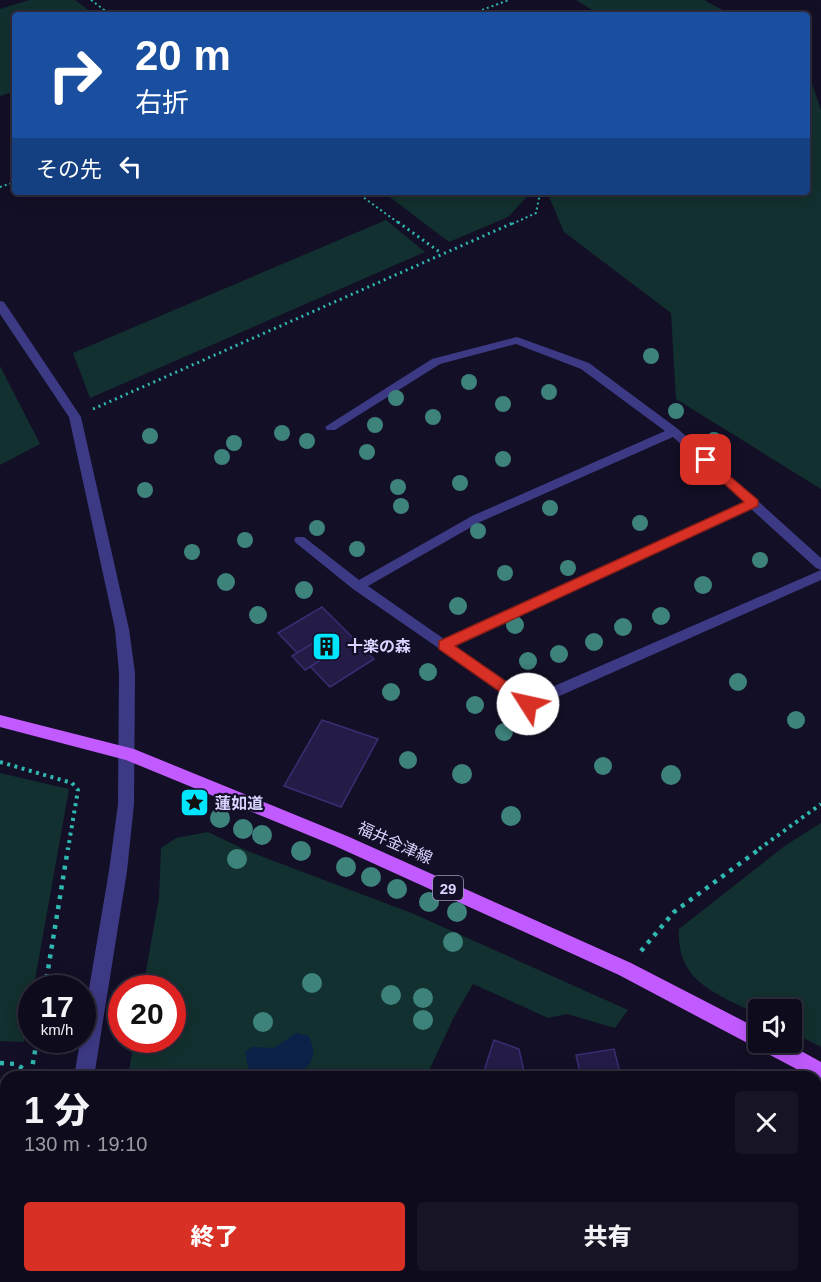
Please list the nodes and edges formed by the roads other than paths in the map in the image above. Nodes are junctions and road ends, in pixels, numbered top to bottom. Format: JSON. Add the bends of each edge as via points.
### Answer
{"nodes":[{"id":1,"x":0,"y":305,"type":"edge"},
{"id":2,"x":331,"y":427,"type":"dead end"},
{"id":3,"x":674,"y":432,"type":"junction"},
{"id":4,"x":753,"y":503,"type":"junction"},
{"id":5,"x":300,"y":540,"type":"dead end"},
{"id":6,"x":821,"y":565,"type":"edge"},
{"id":7,"x":821,"y":575,"type":"edge"},
{"id":8,"x":358,"y":586,"type":"junction"},
{"id":9,"x":444,"y":645,"type":"junction"},
{"id":10,"x":0,"y":721,"type":"edge"},
{"id":11,"x":128,"y":754,"type":"junction"},
{"id":12,"x":748,"y":1033,"type":"edge"},
{"id":13,"x":786,"y":1053,"type":"edge"},
{"id":14,"x":85,"y":1071,"type":"edge"},
{"id":15,"x":819,"y":1071,"type":"edge"}],
"edges":[{"from":1,"to":11,"type":"street","via":[[75,417],[122,629]]},
{"from":2,"to":3,"type":"lane","via":[[436,361],[518,340],[585,366]]},
{"from":3,"to":4,"type":"lane"},
{"from":3,"to":8,"type":"lane","via":[[476,519]]},
{"from":4,"to":6,"type":"lane"},
{"from":4,"to":9,"type":"lane"},
{"from":5,"to":8,"type":"lane"},
{"from":7,"to":9,"type":"lane","via":[[528,704]]},
{"from":8,"to":9,"type":"lane"},
{"from":10,"to":11,"type":"main road","name":"福井金津線","number":"29"},
{"from":11,"to":12,"type":"main road","name":"福井金津線","number":"29","via":[[341,840],[625,969]]},
{"from":11,"to":14,"type":"street","via":[[118,871]]},
{"from":13,"to":15,"type":"main road"}]}
